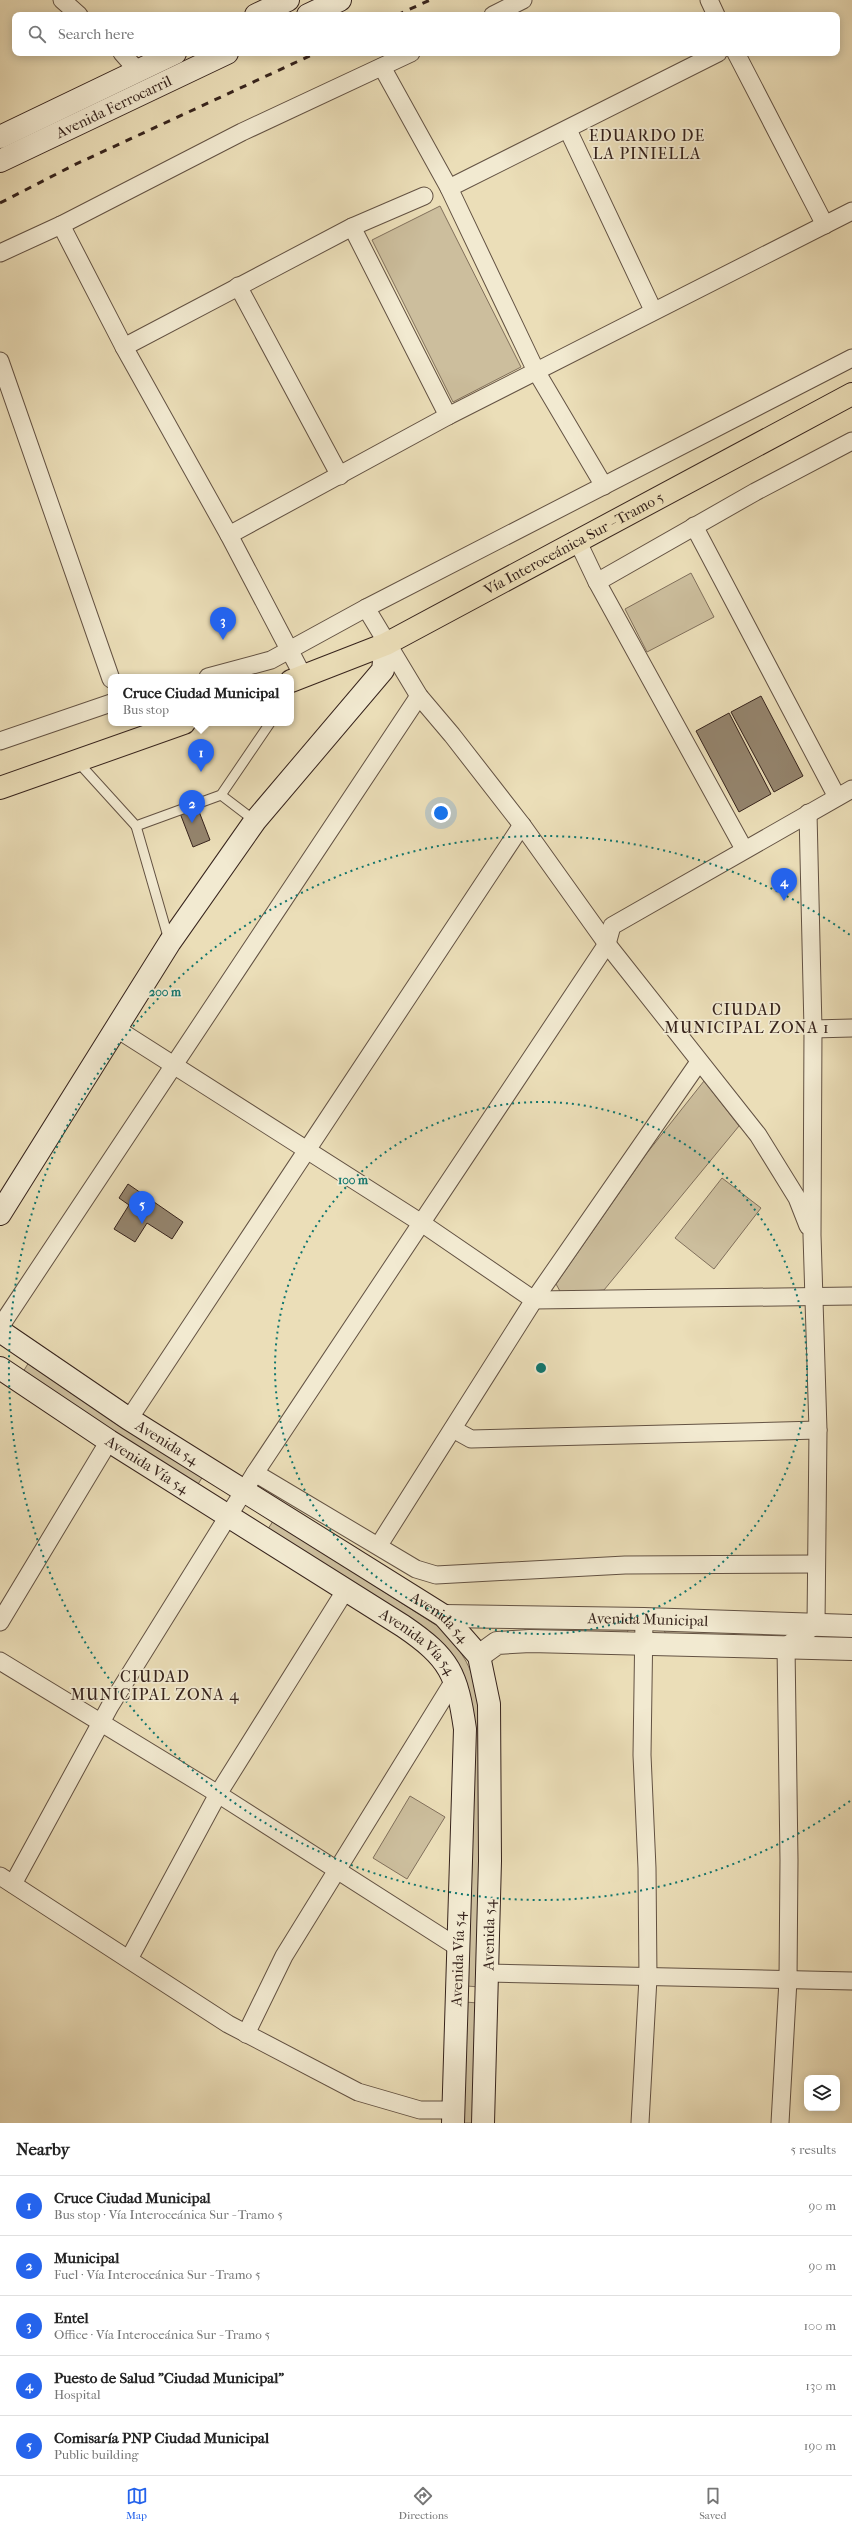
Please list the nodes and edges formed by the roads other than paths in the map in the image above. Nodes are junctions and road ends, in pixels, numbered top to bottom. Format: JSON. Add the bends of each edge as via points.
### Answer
{"nodes":[{"id":1,"x":62,"y":0,"type":"edge"},
{"id":2,"x":288,"y":0,"type":"edge"},
{"id":3,"x":340,"y":0,"type":"edge"},
{"id":4,"x":523,"y":0,"type":"edge"},
{"id":5,"x":709,"y":0,"type":"edge"},
{"id":6,"x":76,"y":12,"type":"edge"},
{"id":7,"x":262,"y":12,"type":"edge"},
{"id":8,"x":314,"y":12,"type":"edge"},
{"id":9,"x":499,"y":12,"type":"edge"},
{"id":10,"x":715,"y":12,"type":"edge"},
{"id":11,"x":125,"y":56,"type":"edge"},
{"id":12,"x":168,"y":56,"type":"edge"},
{"id":13,"x":221,"y":56,"type":"edge"},
{"id":14,"x":405,"y":56,"type":"edge"},
{"id":15,"x":712,"y":56,"type":"edge"},
{"id":16,"x":738,"y":56,"type":"edge"},
{"id":17,"x":382,"y":67,"type":"junction"},
{"id":18,"x":137,"y":70,"type":"junction"},
{"id":19,"x":568,"y":130,"type":"junction"},
{"id":20,"x":0,"y":137,"type":"edge"},
{"id":21,"x":0,"y":161,"type":"edge"},
{"id":22,"x":449,"y":188,"type":"junction"},
{"id":23,"x":424,"y":196,"type":"dead end"},
{"id":24,"x":852,"y":211,"type":"edge"},
{"id":25,"x":61,"y":225,"type":"junction"},
{"id":26,"x":825,"y":225,"type":"junction"},
{"id":27,"x":352,"y":227,"type":"junction"},
{"id":28,"x":0,"y":253,"type":"edge"},
{"id":29,"x":238,"y":286,"type":"junction"},
{"id":30,"x":653,"y":310,"type":"junction"},
{"id":31,"x":124,"y":346,"type":"junction"},
{"id":32,"x":852,"y":358,"type":"edge"},
{"id":33,"x":0,"y":361,"type":"edge"},
{"id":34,"x":536,"y":371,"type":"junction"},
{"id":35,"x":852,"y":394,"type":"edge"},
{"id":36,"x":448,"y":416,"type":"junction"},
{"id":37,"x":852,"y":441,"type":"edge"},
{"id":38,"x":340,"y":476,"type":"junction"},
{"id":39,"x":604,"y":486,"type":"junction"},
{"id":40,"x":694,"y":526,"type":"junction"},
{"id":41,"x":228,"y":535,"type":"junction"},
{"id":42,"x":577,"y":540,"type":"junction"},
{"id":43,"x":597,"y":582,"type":"junction"},
{"id":44,"x":366,"y":608,"type":"junction"},
{"id":45,"x":386,"y":644,"type":"junction"},
{"id":46,"x":288,"y":650,"type":"junction"},
{"id":47,"x":109,"y":674,"type":"edge"},
{"id":48,"x":219,"y":674,"type":"edge"},
{"id":49,"x":293,"y":674,"type":"edge"},
{"id":50,"x":295,"y":684,"type":"edge"},
{"id":51,"x":419,"y":696,"type":"junction"},
{"id":52,"x":108,"y":705,"type":"edge"},
{"id":53,"x":176,"y":726,"type":"edge"},
{"id":54,"x":268,"y":726,"type":"edge"},
{"id":55,"x":0,"y":741,"type":"edge"},
{"id":56,"x":77,"y":761,"type":"junction"},
{"id":57,"x":0,"y":786,"type":"edge"},
{"id":58,"x":845,"y":793,"type":"edge"},
{"id":59,"x":221,"y":795,"type":"junction"},
{"id":60,"x":808,"y":813,"type":"junction"},
{"id":61,"x":255,"y":821,"type":"junction"},
{"id":62,"x":522,"y":825,"type":"junction"},
{"id":63,"x":136,"y":826,"type":"junction"},
{"id":64,"x":744,"y":849,"type":"junction"},
{"id":65,"x":170,"y":942,"type":"junction"},
{"id":66,"x":607,"y":944,"type":"junction"},
{"id":67,"x":852,"y":1028,"type":"edge"},
{"id":68,"x":117,"y":1029,"type":"junction"},
{"id":69,"x":813,"y":1029,"type":"junction"},
{"id":70,"x":699,"y":1062,"type":"junction"},
{"id":71,"x":173,"y":1064,"type":"junction"},
{"id":72,"x":307,"y":1150,"type":"junction"},
{"id":73,"x":0,"y":1214,"type":"edge"},
{"id":74,"x":423,"y":1224,"type":"junction"},
{"id":75,"x":812,"y":1235,"type":"junction"},
{"id":76,"x":852,"y":1296,"type":"edge"},
{"id":77,"x":813,"y":1297,"type":"junction"},
{"id":78,"x":534,"y":1300,"type":"junction"},
{"id":79,"x":0,"y":1327,"type":"edge"},
{"id":80,"x":0,"y":1331,"type":"edge"},
{"id":81,"x":0,"y":1368,"type":"edge"},
{"id":82,"x":129,"y":1419,"type":"junction"},
{"id":83,"x":453,"y":1429,"type":"junction"},
{"id":84,"x":818,"y":1430,"type":"junction"},
{"id":85,"x":110,"y":1441,"type":"junction"},
{"id":86,"x":255,"y":1473,"type":"junction"},
{"id":87,"x":244,"y":1491,"type":"junction"},
{"id":88,"x":228,"y":1516,"type":"junction"},
{"id":89,"x":378,"y":1545,"type":"junction"},
{"id":90,"x":816,"y":1564,"type":"junction"},
{"id":91,"x":345,"y":1591,"type":"junction"},
{"id":92,"x":444,"y":1616,"type":"junction"},
{"id":93,"x":644,"y":1619,"type":"junction"},
{"id":94,"x":0,"y":1622,"type":"edge"},
{"id":95,"x":816,"y":1625,"type":"junction"},
{"id":96,"x":852,"y":1626,"type":"edge"},
{"id":97,"x":644,"y":1643,"type":"junction"},
{"id":98,"x":786,"y":1646,"type":"junction"},
{"id":99,"x":852,"y":1649,"type":"edge"},
{"id":100,"x":479,"y":1656,"type":"junction"},
{"id":101,"x":0,"y":1661,"type":"edge"},
{"id":102,"x":455,"y":1679,"type":"junction"},
{"id":103,"x":102,"y":1722,"type":"junction"},
{"id":104,"x":218,"y":1794,"type":"junction"},
{"id":105,"x":338,"y":1871,"type":"junction"},
{"id":106,"x":6,"y":1880,"type":"edge"},
{"id":107,"x":459,"y":1948,"type":"junction"},
{"id":108,"x":129,"y":1959,"type":"junction"},
{"id":109,"x":488,"y":1973,"type":"junction"},
{"id":110,"x":648,"y":1978,"type":"junction"},
{"id":111,"x":788,"y":1980,"type":"junction"},
{"id":112,"x":852,"y":1982,"type":"edge"},
{"id":113,"x":246,"y":2034,"type":"junction"},
{"id":114,"x":452,"y":2116,"type":"edge"},
{"id":115,"x":483,"y":2123,"type":"edge"},
{"id":116,"x":640,"y":2123,"type":"edge"},
{"id":117,"x":780,"y":2123,"type":"edge"}],
"edges":[{"from":1,"to":6,"type":"street"},
{"from":2,"to":7,"type":"main road"},
{"from":3,"to":8,"type":"main road"},
{"from":4,"to":9,"type":"street"},
{"from":5,"to":10,"type":"street"},
{"from":11,"to":18,"type":"street"},
{"from":12,"to":18,"type":"main road","name":"Avenida Ferrocarril"},
{"from":13,"to":21,"type":"main road","name":"Avenida Ferrocarril"},
{"from":14,"to":17,"type":"street"},
{"from":15,"to":19,"type":"street"},
{"from":16,"to":26,"type":"street"},
{"from":17,"to":22,"type":"street"},
{"from":17,"to":25,"type":"street","via":[[242,132]]},
{"from":18,"to":20,"type":"main road","name":"Avenida Ferrocarril"},
{"from":19,"to":22,"type":"street"},
{"from":19,"to":30,"type":"street"},
{"from":22,"to":34,"type":"street"},
{"from":23,"to":27,"type":"street"},
{"from":24,"to":26,"type":"street"},
{"from":25,"to":28,"type":"street"},
{"from":25,"to":31,"type":"street"},
{"from":26,"to":30,"type":"street"},
{"from":27,"to":29,"type":"street"},
{"from":27,"to":36,"type":"street"},
{"from":29,"to":31,"type":"street"},
{"from":29,"to":38,"type":"street"},
{"from":30,"to":34,"type":"street"},
{"from":31,"to":41,"type":"street"},
{"from":32,"to":39,"type":"street"},
{"from":33,"to":47,"type":"street"},
{"from":34,"to":36,"type":"street"},
{"from":34,"to":39,"type":"street"},
{"from":35,"to":42,"type":"highway","name":"Vía Interoceánica Sur - Tramo 5"},
{"from":36,"to":38,"type":"street"},
{"from":37,"to":40,"type":"street"},
{"from":38,"to":41,"type":"street"},
{"from":39,"to":44,"type":"street"},
{"from":40,"to":43,"type":"street"},
{"from":40,"to":58,"type":"street"},
{"from":41,"to":46,"type":"street"},
{"from":42,"to":43,"type":"street"},
{"from":42,"to":45,"type":"highway","name":"Vía Interoceánica Sur - Tramo 5"},
{"from":43,"to":64,"type":"street"},
{"from":44,"to":45,"type":"street"},
{"from":44,"to":46,"type":"street"},
{"from":45,"to":50,"type":"highway","name":"Vía Interoceánica Sur - Tramo 5"},
{"from":45,"to":51,"type":"street"},
{"from":45,"to":61,"type":"main road","via":[[383,670]]},
{"from":46,"to":48,"type":"street","via":[[271,660]]},
{"from":46,"to":49,"type":"street"},
{"from":51,"to":62,"type":"street"},
{"from":51,"to":71,"type":"street"},
{"from":52,"to":55,"type":"street"},
{"from":53,"to":56,"type":"highway"},
{"from":54,"to":59,"type":"lane"},
{"from":56,"to":57,"type":"highway"},
{"from":56,"to":63,"type":"lane"},
{"from":58,"to":60,"type":"street"},
{"from":59,"to":61,"type":"lane"},
{"from":59,"to":63,"type":"lane"},
{"from":60,"to":64,"type":"street"},
{"from":60,"to":69,"type":"street"},
{"from":61,"to":65,"type":"main road"},
{"from":62,"to":66,"type":"street"},
{"from":62,"to":72,"type":"street"},
{"from":63,"to":65,"type":"lane"},
{"from":64,"to":66,"type":"street","via":[[612,926]]},
{"from":65,"to":68,"type":"main road"},
{"from":66,"to":70,"type":"street"},
{"from":66,"to":74,"type":"street"},
{"from":67,"to":69,"type":"street"},
{"from":68,"to":71,"type":"street"},
{"from":68,"to":73,"type":"main road"},
{"from":69,"to":75,"type":"street"},
{"from":70,"to":75,"type":"street","via":[[758,1135],[780,1168],[797,1198]]},
{"from":70,"to":78,"type":"street"},
{"from":71,"to":72,"type":"street"},
{"from":71,"to":79,"type":"street"},
{"from":72,"to":74,"type":"street"},
{"from":72,"to":82,"type":"street"},
{"from":74,"to":78,"type":"street"},
{"from":74,"to":86,"type":"street"},
{"from":75,"to":77,"type":"street"},
{"from":76,"to":77,"type":"street"},
{"from":77,"to":78,"type":"street"},
{"from":77,"to":84,"type":"street"},
{"from":78,"to":83,"type":"street"},
{"from":80,"to":82,"type":"main road","name":"Avenida 54"},
{"from":81,"to":85,"type":"main road","name":"Avenida Vía 54"},
{"from":82,"to":87,"type":"main road","name":"Avenida 54"},
{"from":83,"to":84,"type":"street","via":[[470,1440]]},
{"from":83,"to":89,"type":"street"},
{"from":84,"to":90,"type":"street"},
{"from":85,"to":88,"type":"main road","name":"Avenida Vía 54"},
{"from":85,"to":94,"type":"street"},
{"from":86,"to":87,"type":"street"},
{"from":86,"to":89,"type":"street"},
{"from":87,"to":88,"type":"street"},
{"from":87,"to":92,"type":"main road","name":"Avenida 54"},
{"from":88,"to":91,"type":"main road","name":"Avenida Vía 54"},
{"from":88,"to":103,"type":"street"},
{"from":89,"to":90,"type":"street","via":[[416,1569],[436,1575],[626,1566]]},
{"from":90,"to":95,"type":"street"},
{"from":91,"to":102,"type":"main road","name":"Avenida Vía 54","via":[[430,1644]]},
{"from":91,"to":104,"type":"street"},
{"from":92,"to":93,"type":"main road","name":"Avenida Municipal"},
{"from":92,"to":100,"type":"main road","name":"Avenida 54"},
{"from":93,"to":95,"type":"main road","name":"Avenida Municipal"},
{"from":93,"to":97,"type":"street"},
{"from":95,"to":96,"type":"main road","name":"Avenida Municipal"},
{"from":95,"to":98,"type":"street"},
{"from":97,"to":98,"type":"main road","name":"Avenida Municipal"},
{"from":97,"to":100,"type":"main road","name":"Avenida Municipal","via":[[508,1642],[497,1643]]},
{"from":97,"to":110,"type":"street","via":[[642,1755]]},
{"from":98,"to":99,"type":"main road","name":"Avenida Municipal"},
{"from":98,"to":111,"type":"street"},
{"from":100,"to":109,"type":"main road","name":"Avenida 54","via":[[489,1704],[491,1740]]},
{"from":101,"to":103,"type":"street"},
{"from":102,"to":105,"type":"street"},
{"from":102,"to":107,"type":"main road","name":"Avenida Vía 54","via":[[465,1729]]},
{"from":103,"to":104,"type":"street"},
{"from":103,"to":106,"type":"street"},
{"from":104,"to":105,"type":"street"},
{"from":104,"to":108,"type":"street"},
{"from":105,"to":107,"type":"street"},
{"from":105,"to":113,"type":"street","via":[[284,1956]]},
{"from":106,"to":108,"type":"street"},
{"from":107,"to":114,"type":"main road","name":"Avenida Vía 54"},
{"from":108,"to":113,"type":"street"},
{"from":109,"to":110,"type":"street"},
{"from":109,"to":115,"type":"main road","name":"Avenida 54"},
{"from":110,"to":111,"type":"street"},
{"from":110,"to":116,"type":"street"},
{"from":111,"to":112,"type":"street"},
{"from":111,"to":117,"type":"street"},
{"from":113,"to":114,"type":"street","via":[[358,2092],[420,2110]]}]}
